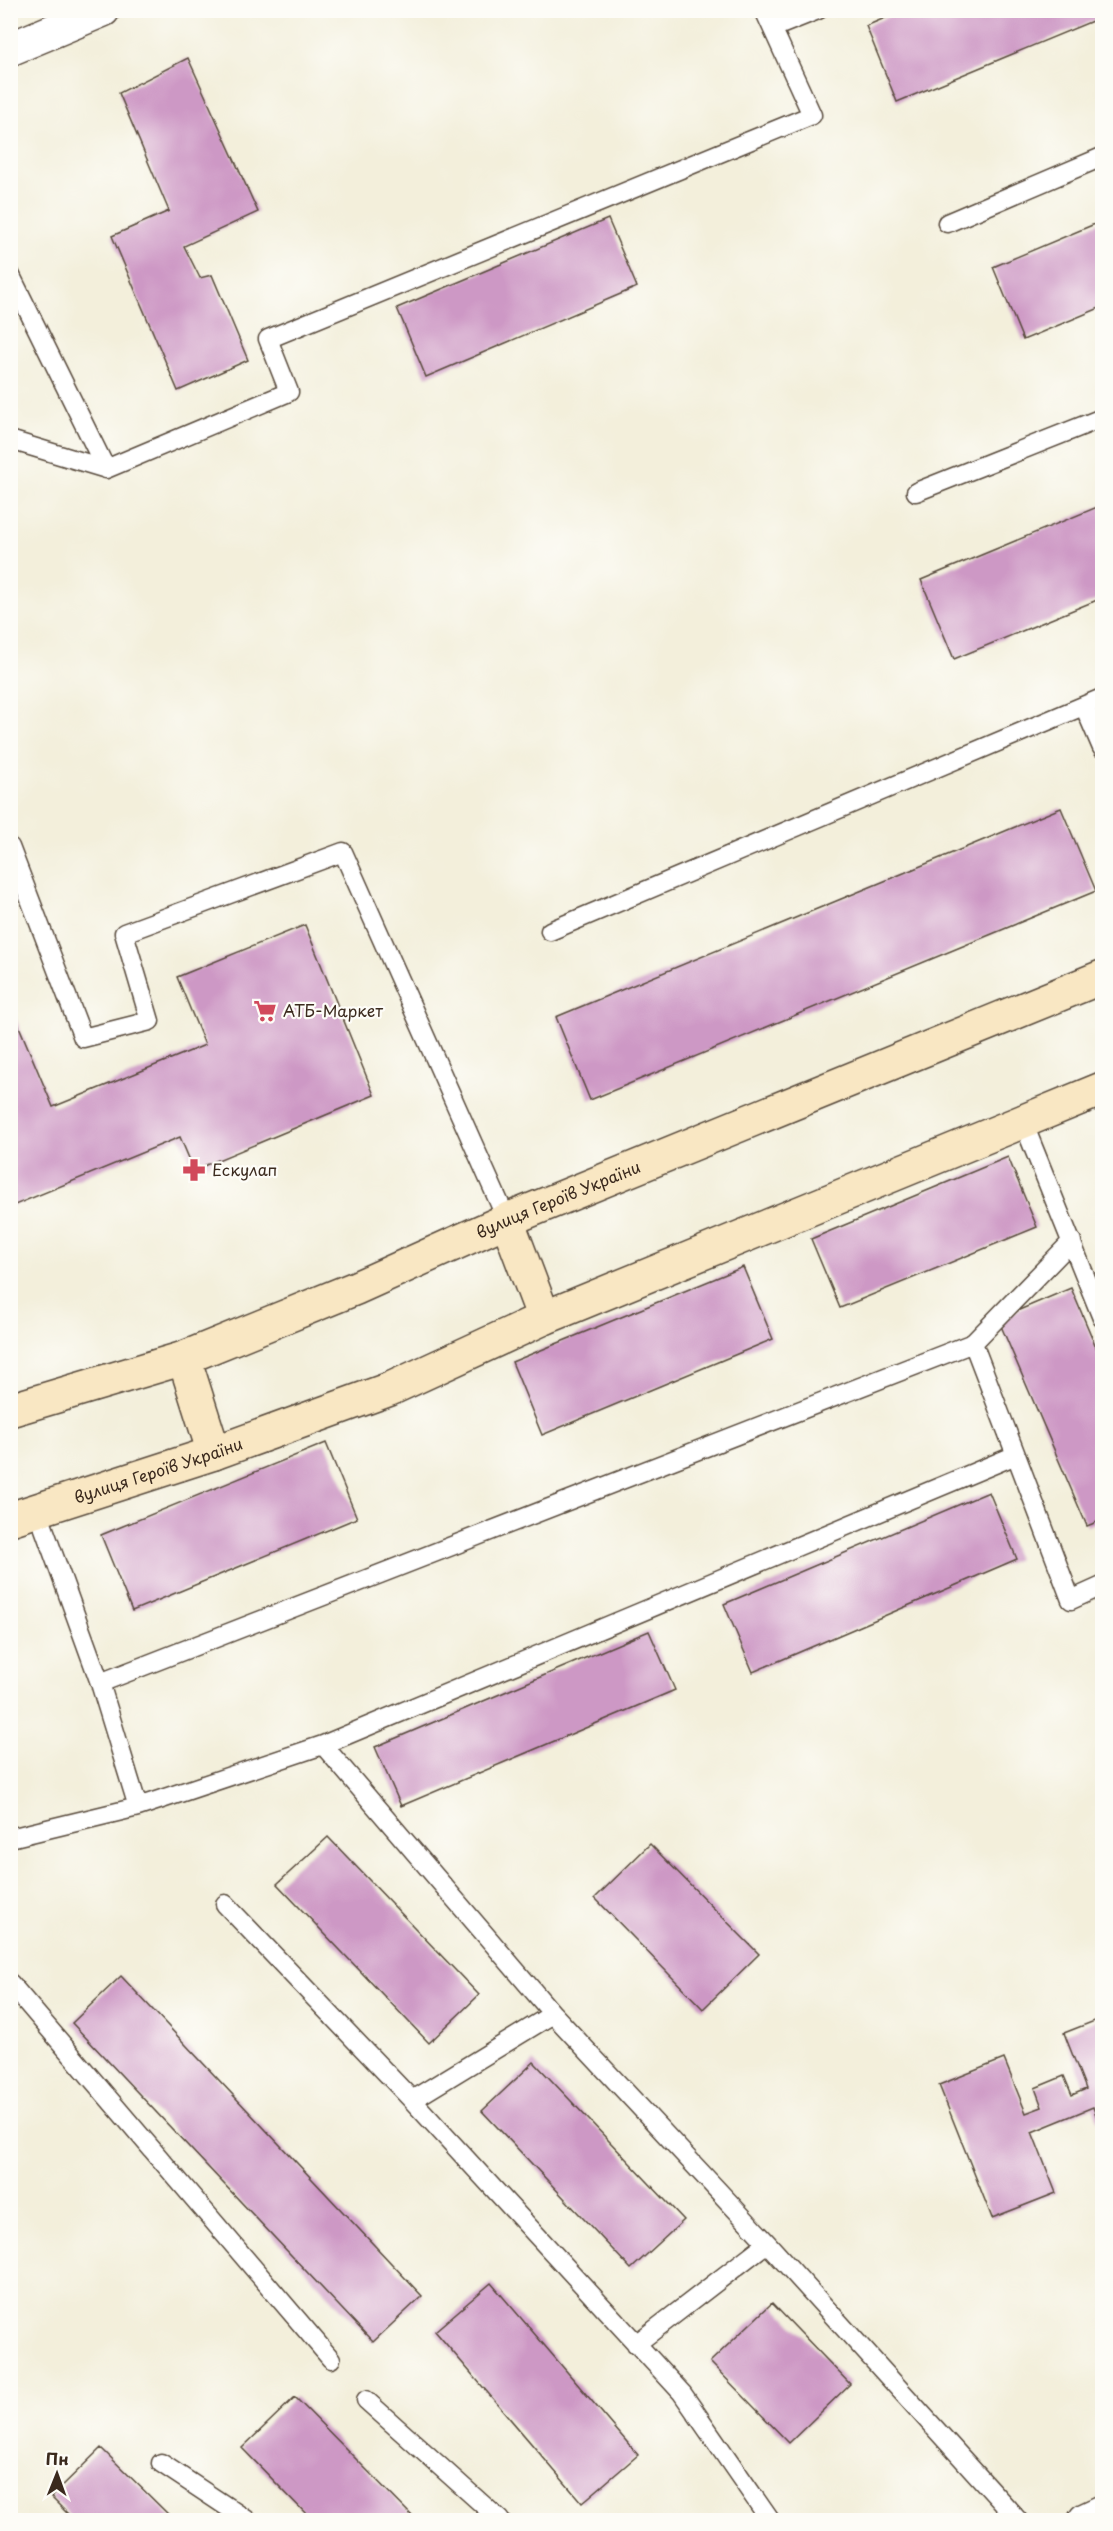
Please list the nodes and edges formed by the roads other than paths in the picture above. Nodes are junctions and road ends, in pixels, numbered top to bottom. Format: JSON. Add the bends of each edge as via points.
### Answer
{"nodes":[{"id":1,"x":103,"y":10,"type":"edge"},
{"id":2,"x":764,"y":10,"type":"edge"},
{"id":3,"x":818,"y":10,"type":"edge"},
{"id":4,"x":772,"y":28,"type":"junction"},
{"id":5,"x":10,"y":49,"type":"edge"},
{"id":6,"x":1102,"y":157,"type":"edge"},
{"id":7,"x":947,"y":223,"type":"dead end"},
{"id":8,"x":10,"y":274,"type":"edge"},
{"id":9,"x":1102,"y":418,"type":"edge"},
{"id":10,"x":10,"y":440,"type":"edge"},
{"id":11,"x":106,"y":469,"type":"junction"},
{"id":12,"x":916,"y":492,"type":"dead end"},
{"id":13,"x":1102,"y":698,"type":"edge"},
{"id":14,"x":1084,"y":706,"type":"junction"},
{"id":15,"x":1102,"y":748,"type":"edge"},
{"id":16,"x":10,"y":847,"type":"edge"},
{"id":17,"x":550,"y":932,"type":"dead end"},
{"id":18,"x":1102,"y":977,"type":"edge"},
{"id":19,"x":1102,"y":1089,"type":"edge"},
{"id":20,"x":1023,"y":1122,"type":"junction"},
{"id":21,"x":507,"y":1220,"type":"junction"},
{"id":22,"x":1072,"y":1241,"type":"junction"},
{"id":23,"x":544,"y":1318,"type":"junction"},
{"id":24,"x":1102,"y":1318,"type":"edge"},
{"id":25,"x":973,"y":1343,"type":"junction"},
{"id":26,"x":184,"y":1358,"type":"junction"},
{"id":27,"x":10,"y":1410,"type":"edge"},
{"id":28,"x":214,"y":1453,"type":"junction"},
{"id":29,"x":1016,"y":1455,"type":"junction"},
{"id":30,"x":24,"y":1515,"type":"edge"},
{"id":31,"x":1102,"y":1586,"type":"edge"},
{"id":32,"x":100,"y":1683,"type":"junction"},
{"id":33,"x":323,"y":1744,"type":"junction"},
{"id":34,"x":138,"y":1807,"type":"junction"},
{"id":35,"x":10,"y":1838,"type":"edge"},
{"id":36,"x":225,"y":1904,"type":"dead end"},
{"id":37,"x":10,"y":1983,"type":"edge"},
{"id":38,"x":553,"y":2014,"type":"junction"},
{"id":39,"x":412,"y":2100,"type":"junction"},
{"id":40,"x":767,"y":2243,"type":"junction"},
{"id":41,"x":636,"y":2344,"type":"junction"},
{"id":42,"x":331,"y":2359,"type":"dead end"},
{"id":43,"x":366,"y":2400,"type":"dead end"},
{"id":44,"x":161,"y":2463,"type":"dead end"},
{"id":45,"x":1102,"y":2512,"type":"edge"},
{"id":46,"x":247,"y":2520,"type":"edge"},
{"id":47,"x":500,"y":2520,"type":"edge"},
{"id":48,"x":770,"y":2520,"type":"edge"},
{"id":49,"x":1018,"y":2520,"type":"edge"},
{"id":50,"x":1085,"y":2520,"type":"edge"}],
"edges":[{"from":1,"to":5,"type":"street"},
{"from":2,"to":4,"type":"lane"},
{"from":3,"to":4,"type":"lane"},
{"from":4,"to":11,"type":"lane","via":[[812,115],[268,339],[289,392]]},
{"from":6,"to":7,"type":"lane"},
{"from":8,"to":11,"type":"lane"},
{"from":9,"to":12,"type":"lane"},
{"from":10,"to":11,"type":"lane"},
{"from":13,"to":14,"type":"lane"},
{"from":14,"to":15,"type":"lane"},
{"from":14,"to":17,"type":"lane"},
{"from":16,"to":21,"type":"lane","via":[[83,1038],[150,1021],[124,933],[343,852]]},
{"from":18,"to":21,"type":"main road","name":"вулиця Героїв України"},
{"from":19,"to":20,"type":"main road","name":"вулиця Героїв України"},
{"from":20,"to":22,"type":"lane"},
{"from":20,"to":23,"type":"main road","name":"вулиця Героїв України"},
{"from":21,"to":23,"type":"main road"},
{"from":21,"to":26,"type":"main road","name":"вулиця Героїв України","via":[[356,1288]]},
{"from":22,"to":24,"type":"lane"},
{"from":22,"to":25,"type":"lane"},
{"from":23,"to":28,"type":"main road","name":"вулиця Героїв України","via":[[390,1389]]},
{"from":25,"to":29,"type":"lane"},
{"from":25,"to":32,"type":"lane"},
{"from":26,"to":27,"type":"main road","name":"вулиця Героїв України"},
{"from":26,"to":28,"type":"main road"},
{"from":28,"to":30,"type":"main road","name":"вулиця Героїв України"},
{"from":29,"to":31,"type":"lane","via":[[1071,1600]]},
{"from":29,"to":33,"type":"lane"},
{"from":30,"to":32,"type":"lane"},
{"from":32,"to":34,"type":"lane"},
{"from":33,"to":34,"type":"lane"},
{"from":33,"to":38,"type":"lane"},
{"from":34,"to":35,"type":"lane"},
{"from":36,"to":39,"type":"lane"},
{"from":37,"to":42,"type":"lane"},
{"from":38,"to":39,"type":"lane"},
{"from":38,"to":40,"type":"lane"},
{"from":39,"to":41,"type":"lane"},
{"from":40,"to":41,"type":"lane"},
{"from":40,"to":49,"type":"lane"},
{"from":41,"to":48,"type":"lane","via":[[682,2393]]},
{"from":43,"to":47,"type":"lane"},
{"from":44,"to":46,"type":"lane"},
{"from":45,"to":50,"type":"street"}]}
